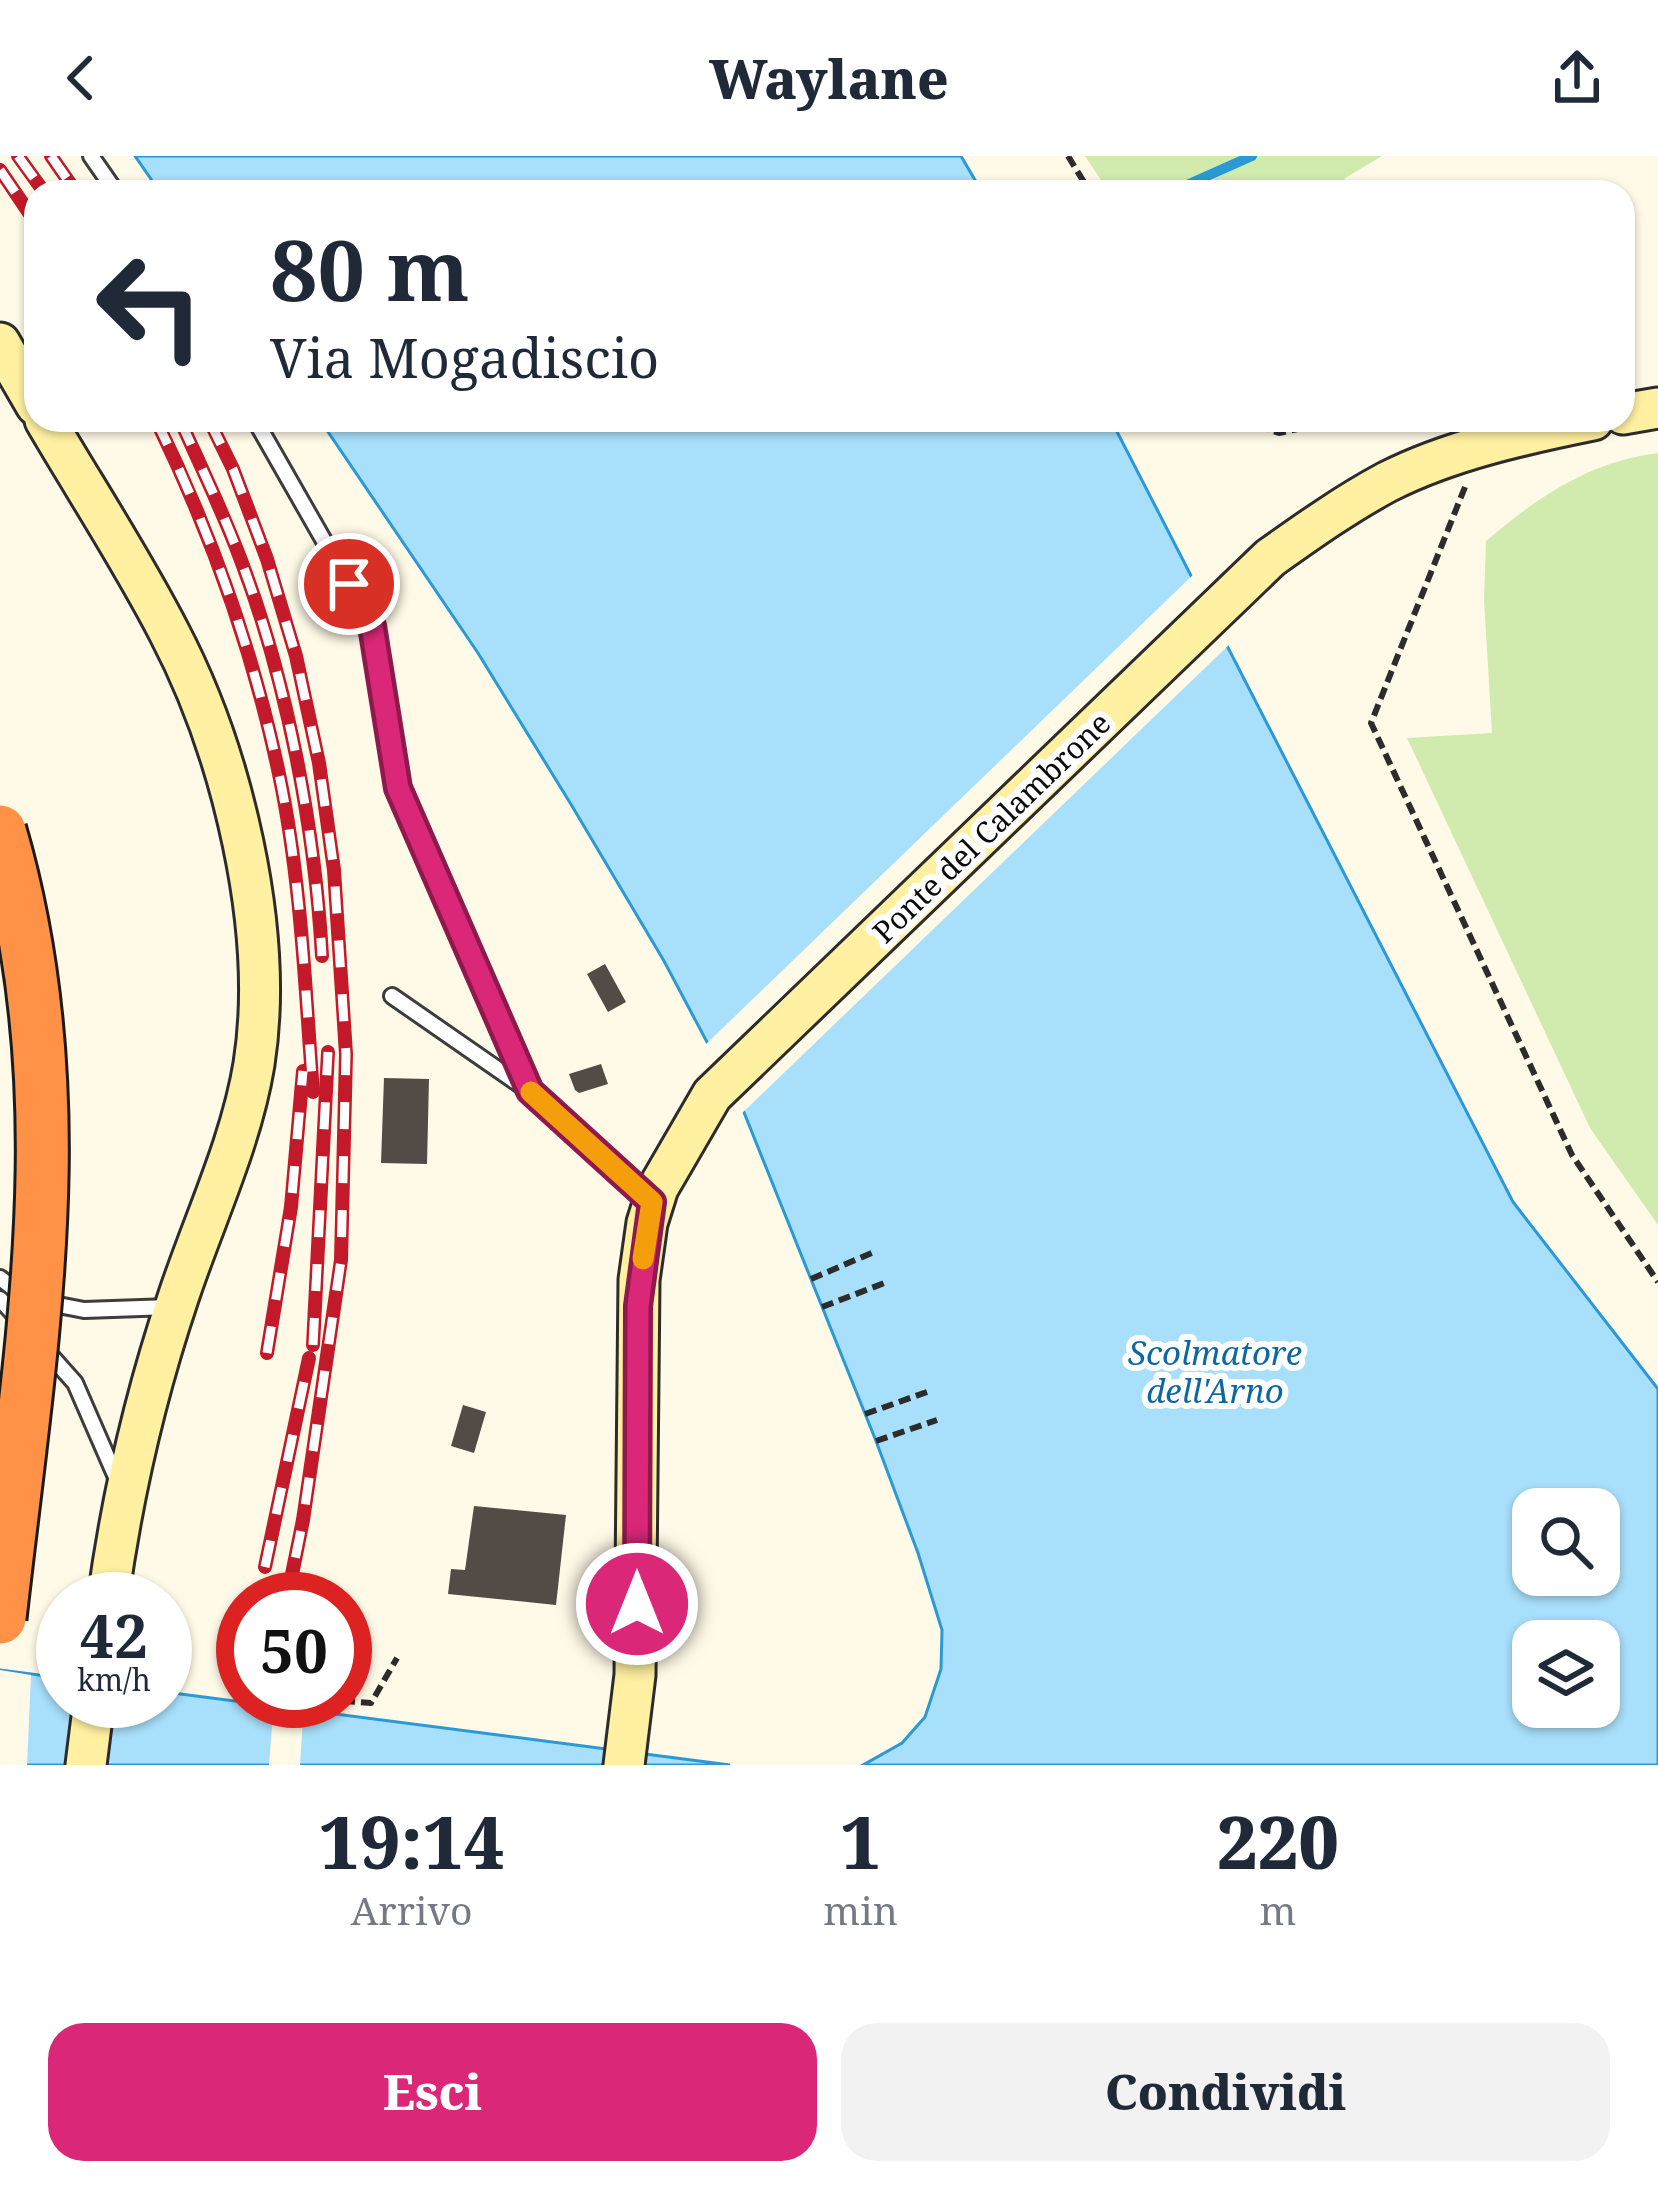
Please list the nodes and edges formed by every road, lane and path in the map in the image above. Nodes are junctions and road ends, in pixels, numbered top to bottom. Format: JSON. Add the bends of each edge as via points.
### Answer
{"nodes":[{"id":1,"x":0,"y":344,"type":"edge"},
{"id":2,"x":24,"y":385,"type":"edge"},
{"id":3,"x":52,"y":432,"type":"edge"},
{"id":4,"x":262,"y":432,"type":"edge"},
{"id":5,"x":1541,"y":432,"type":"edge"},
{"id":6,"x":1481,"y":446,"type":"junction"},
{"id":7,"x":0,"y":831,"type":"edge"},
{"id":8,"x":392,"y":996,"type":"dead end"},
{"id":9,"x":530,"y":1091,"type":"junction"},
{"id":10,"x":652,"y":1202,"type":"junction"},
{"id":11,"x":874,"y":1252,"type":"dead end"},
{"id":12,"x":0,"y":1278,"type":"edge"},
{"id":13,"x":811,"y":1279,"type":"dead end"},
{"id":14,"x":887,"y":1282,"type":"dead end"},
{"id":15,"x":1658,"y":1282,"type":"edge"},
{"id":16,"x":0,"y":1299,"type":"edge"},
{"id":17,"x":175,"y":1306,"type":"junction"},
{"id":18,"x":822,"y":1306,"type":"dead end"},
{"id":19,"x":927,"y":1392,"type":"dead end"},
{"id":20,"x":865,"y":1414,"type":"dead end"},
{"id":21,"x":937,"y":1420,"type":"dead end"},
{"id":22,"x":876,"y":1441,"type":"dead end"},
{"id":23,"x":123,"y":1493,"type":"junction"},
{"id":24,"x":112,"y":1572,"type":"edge"},
{"id":25,"x":0,"y":1618,"type":"edge"},
{"id":26,"x":397,"y":1658,"type":"dead end"},
{"id":27,"x":372,"y":1701,"type":"edge"},
{"id":28,"x":91,"y":1728,"type":"edge"},
{"id":29,"x":86,"y":1765,"type":"edge"},
{"id":30,"x":624,"y":1765,"type":"edge"}],
"edges":[{"from":1,"to":2,"type":"main road"},
{"from":3,"to":17,"type":"main road","via":[[170,633],[208,719],[254,906],[254,1064]]},
{"from":4,"to":9,"type":"lane","via":[[372,626],[398,788]]},
{"from":5,"to":6,"type":"main road","name":"Ponte del Calambrone"},
{"from":6,"to":10,"type":"main road","name":"Ponte del Calambrone","via":[[1391,480],[1270,558],[712,1095]]},
{"from":6,"to":15,"type":"path","via":[[1371,724],[1572,1155]]},
{"from":7,"to":25,"type":"highway","bridge":true,"via":[[38,1017],[44,1192]]},
{"from":8,"to":9,"type":"lane"},
{"from":9,"to":10,"type":"lane"},
{"from":10,"to":30,"type":"main road","name":"Ponte del Calambrone","via":[[638,1306],[637,1628]]},
{"from":11,"to":13,"type":"path"},
{"from":12,"to":17,"type":"lane","via":[[27,1298],[85,1310]]},
{"from":14,"to":18,"type":"path"},
{"from":16,"to":23,"type":"lane","via":[[75,1383]]},
{"from":17,"to":23,"type":"main road"},
{"from":19,"to":20,"type":"path"},
{"from":21,"to":22,"type":"path"},
{"from":23,"to":24,"type":"main road"},
{"from":26,"to":27,"type":"path"},
{"from":28,"to":29,"type":"main road"}]}
